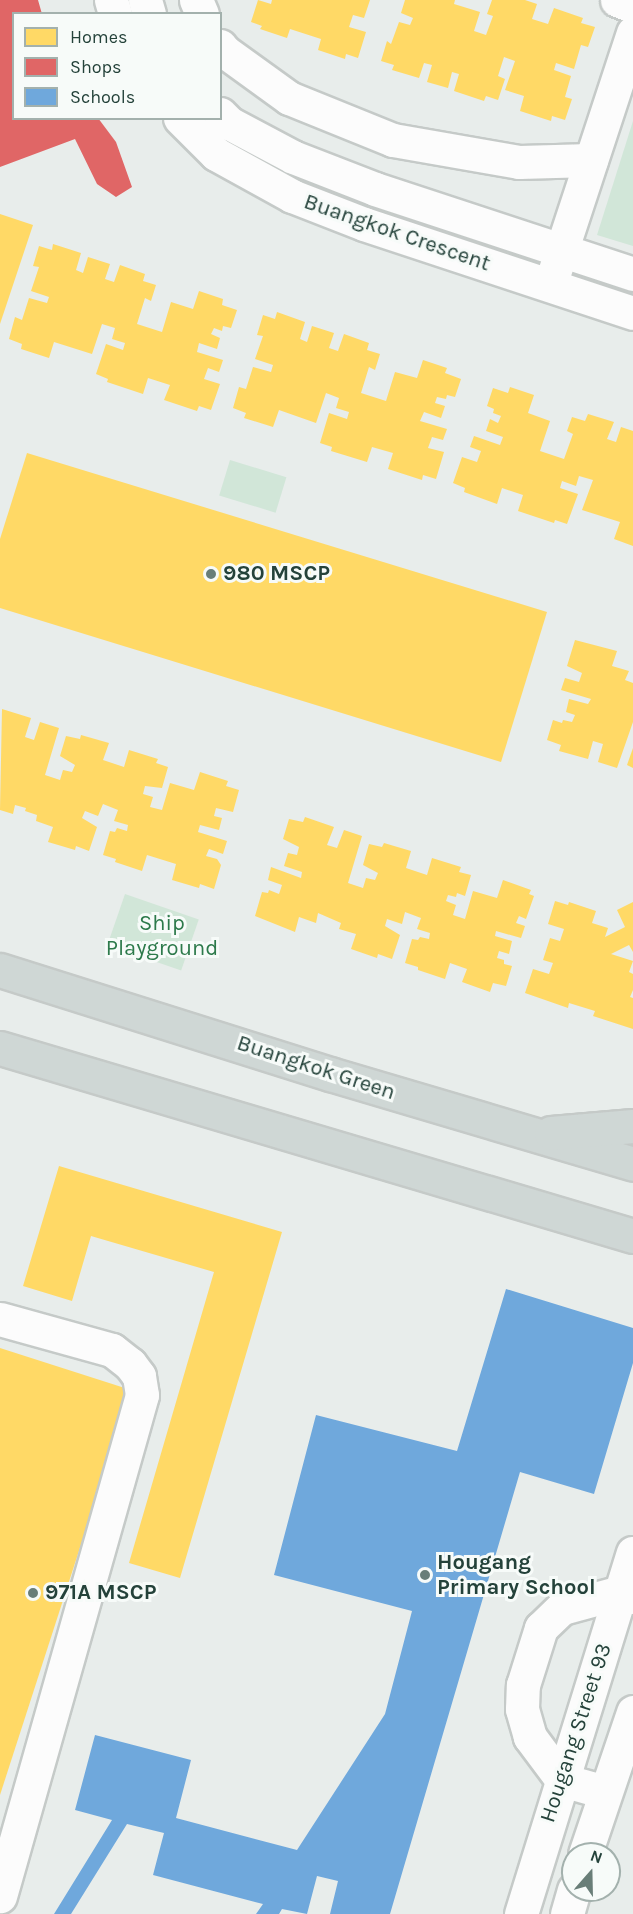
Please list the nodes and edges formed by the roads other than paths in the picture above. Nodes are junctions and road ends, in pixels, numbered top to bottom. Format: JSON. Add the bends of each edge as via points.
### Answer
{"nodes":[{"id":1,"x":617,"y":0,"type":"edge"},
{"id":2,"x":633,"y":6,"type":"edge"},
{"id":3,"x":633,"y":33,"type":"edge"},
{"id":4,"x":222,"y":48,"type":"edge"},
{"id":5,"x":222,"y":116,"type":"edge"},
{"id":6,"x":182,"y":120,"type":"edge"},
{"id":7,"x":591,"y":159,"type":"junction"},
{"id":8,"x":561,"y":251,"type":"junction"},
{"id":9,"x":633,"y":274,"type":"edge"},
{"id":10,"x":549,"y":286,"type":"junction"},
{"id":11,"x":633,"y":313,"type":"edge"},
{"id":12,"x":0,"y":970,"type":"edge"},
{"id":13,"x":0,"y":1048,"type":"edge"},
{"id":14,"x":633,"y":1126,"type":"edge"},
{"id":15,"x":535,"y":1134,"type":"junction"},
{"id":16,"x":633,"y":1164,"type":"edge"},
{"id":17,"x":632,"y":1237,"type":"edge"},
{"id":18,"x":0,"y":1319,"type":"edge"},
{"id":19,"x":633,"y":1553,"type":"edge"},
{"id":20,"x":627,"y":1594,"type":"edge"},
{"id":21,"x":633,"y":1712,"type":"edge"},
{"id":22,"x":561,"y":1779,"type":"junction"},
{"id":23,"x":605,"y":1792,"type":"junction"},
{"id":24,"x":589,"y":1842,"type":"edge"},
{"id":25,"x":0,"y":1896,"type":"edge"},
{"id":26,"x":521,"y":1914,"type":"edge"}],
"edges":[{"from":1,"to":2,"type":"street"},
{"from":3,"to":7,"type":"street"},
{"from":4,"to":7,"type":"street","via":[[289,98],[393,140],[519,162]]},
{"from":5,"to":8,"type":"street","name":"Buangkok Crescent","via":[[292,157]]},
{"from":6,"to":10,"type":"street","name":"Buangkok Crescent","via":[[216,153],[292,196]]},
{"from":7,"to":8,"type":"street"},
{"from":8,"to":9,"type":"street","name":"Buangkok Crescent"},
{"from":8,"to":10,"type":"street"},
{"from":10,"to":11,"type":"street","name":"Buangkok Crescent"},
{"from":12,"to":15,"type":"main road","name":"Buangkok Green"},
{"from":13,"to":17,"type":"main road"},
{"from":14,"to":15,"type":"main road"},
{"from":15,"to":16,"type":"main road","name":"Buangkok Green"},
{"from":18,"to":25,"type":"street","via":[[112,1350],[139,1376],[142,1395]]},
{"from":19,"to":20,"type":"street","name":"Hougang Street 93"},
{"from":20,"to":22,"type":"street","name":"Hougang Street 93"},
{"from":20,"to":22,"type":"street","via":[[562,1608],[540,1628],[523,1684],[522,1709],[530,1737]]},
{"from":21,"to":23,"type":"street","name":"Hougang Street 93"},
{"from":22,"to":23,"type":"street"},
{"from":22,"to":26,"type":"street","name":"Hougang Street 93"},
{"from":23,"to":24,"type":"street","name":"Hougang Street 93"}]}
